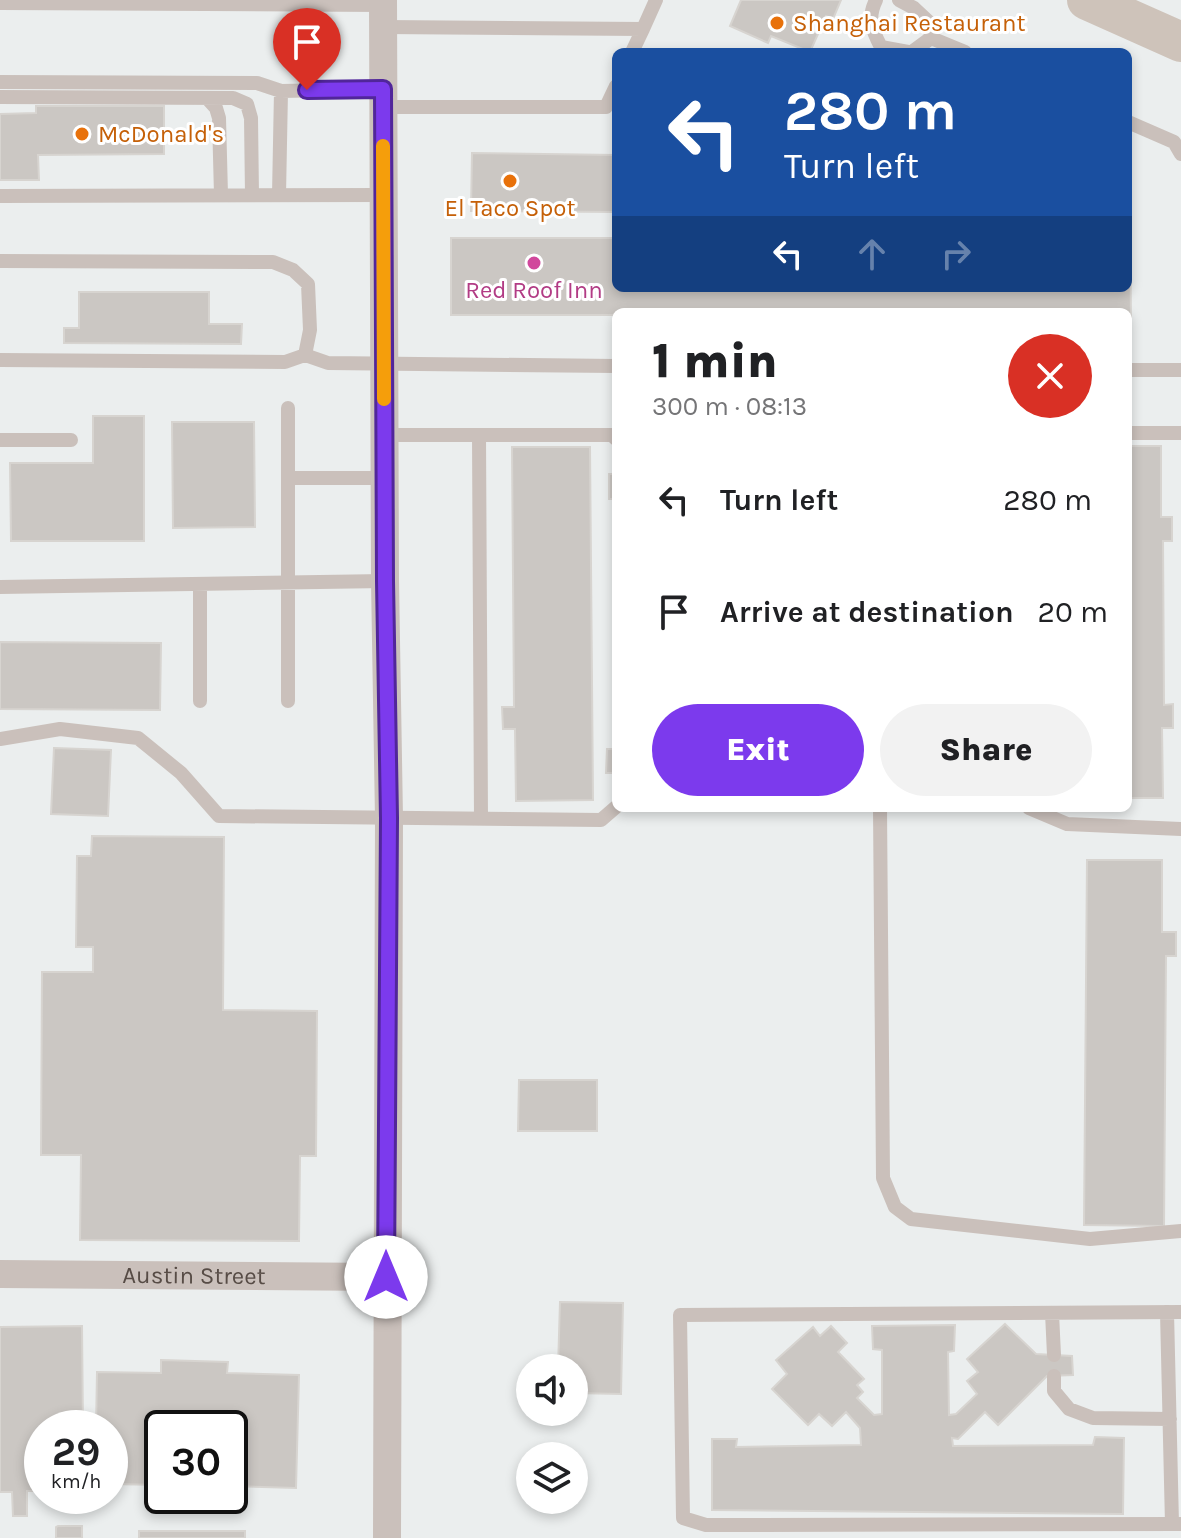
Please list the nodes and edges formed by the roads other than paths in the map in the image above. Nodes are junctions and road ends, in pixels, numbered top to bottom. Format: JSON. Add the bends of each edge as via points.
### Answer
{"nodes":[{"id":1,"x":656,"y":0,"type":"edge"},
{"id":2,"x":876,"y":0,"type":"edge"},
{"id":3,"x":899,"y":0,"type":"edge"},
{"id":4,"x":1087,"y":0,"type":"edge"},
{"id":5,"x":272,"y":2,"type":"edge"},
{"id":6,"x":0,"y":3,"type":"edge"},
{"id":7,"x":383,"y":11,"type":"edge"},
{"id":8,"x":643,"y":29,"type":"junction"},
{"id":9,"x":931,"y":38,"type":"junction"},
{"id":10,"x":1181,"y":42,"type":"edge"},
{"id":11,"x":634,"y":48,"type":"edge"},
{"id":12,"x":887,"y":48,"type":"edge"},
{"id":13,"x":916,"y":48,"type":"edge"},
{"id":14,"x":955,"y":48,"type":"edge"},
{"id":15,"x":0,"y":82,"type":"edge"},
{"id":16,"x":281,"y":91,"type":"junction"},
{"id":17,"x":612,"y":94,"type":"edge"},
{"id":18,"x":0,"y":97,"type":"edge"},
{"id":19,"x":207,"y":98,"type":"junction"},
{"id":20,"x":383,"y":98,"type":"junction"},
{"id":21,"x":1132,"y":124,"type":"edge"},
{"id":22,"x":1181,"y":154,"type":"edge"},
{"id":23,"x":221,"y":195,"type":"junction"},
{"id":24,"x":252,"y":195,"type":"junction"},
{"id":25,"x":279,"y":195,"type":"junction"},
{"id":26,"x":383,"y":195,"type":"junction"},
{"id":27,"x":0,"y":196,"type":"edge"},
{"id":28,"x":0,"y":261,"type":"edge"},
{"id":29,"x":305,"y":355,"type":"junction"},
{"id":30,"x":0,"y":360,"type":"edge"},
{"id":31,"x":384,"y":365,"type":"junction"},
{"id":32,"x":612,"y":366,"type":"edge"},
{"id":33,"x":1132,"y":370,"type":"edge"},
{"id":34,"x":1181,"y":370,"type":"edge"},
{"id":35,"x":288,"y":408,"type":"dead end"},
{"id":36,"x":1132,"y":433,"type":"edge"},
{"id":37,"x":1181,"y":433,"type":"edge"},
{"id":38,"x":384,"y":435,"type":"junction"},
{"id":39,"x":479,"y":435,"type":"junction"},
{"id":40,"x":612,"y":435,"type":"edge"},
{"id":41,"x":0,"y":440,"type":"edge"},
{"id":42,"x":71,"y":440,"type":"dead end"},
{"id":43,"x":288,"y":478,"type":"junction"},
{"id":44,"x":384,"y":478,"type":"junction"},
{"id":45,"x":385,"y":581,"type":"junction"},
{"id":46,"x":288,"y":582,"type":"junction"},
{"id":47,"x":200,"y":584,"type":"junction"},
{"id":48,"x":0,"y":587,"type":"edge"},
{"id":49,"x":200,"y":701,"type":"dead end"},
{"id":50,"x":288,"y":701,"type":"dead end"},
{"id":51,"x":0,"y":739,"type":"edge"},
{"id":52,"x":612,"y":810,"type":"edge"},
{"id":53,"x":880,"y":812,"type":"edge"},
{"id":54,"x":1038,"y":812,"type":"edge"},
{"id":55,"x":389,"y":818,"type":"junction"},
{"id":56,"x":481,"y":819,"type":"junction"},
{"id":57,"x":1181,"y":829,"type":"edge"},
{"id":58,"x":1181,"y":1231,"type":"edge"},
{"id":59,"x":0,"y":1274,"type":"edge"},
{"id":60,"x":386,"y":1277,"type":"junction"},
{"id":61,"x":1174,"y":1312,"type":"edge"},
{"id":62,"x":1052,"y":1313,"type":"junction"},
{"id":63,"x":1054,"y":1355,"type":"dead end"},
{"id":64,"x":1054,"y":1376,"type":"dead end"},
{"id":65,"x":1170,"y":1419,"type":"junction"},
{"id":66,"x":1177,"y":1524,"type":"edge"},
{"id":67,"x":387,"y":1538,"type":"edge"}],
"edges":[{"from":1,"to":8,"type":"lane"},
{"from":2,"to":12,"type":"lane","via":[[871,29]]},
{"from":3,"to":9,"type":"lane","via":[[929,22]]},
{"from":4,"to":10,"type":"main road"},
{"from":5,"to":6,"type":"lane"},
{"from":5,"to":7,"type":"lane"},
{"from":7,"to":8,"type":"lane"},
{"from":7,"to":20,"type":"street"},
{"from":8,"to":11,"type":"lane"},
{"from":9,"to":13,"type":"lane"},
{"from":9,"to":14,"type":"lane"},
{"from":15,"to":16,"type":"lane","via":[[257,83]]},
{"from":16,"to":20,"type":"lane"},
{"from":16,"to":25,"type":"lane"},
{"from":17,"to":20,"type":"lane","via":[[606,107]]},
{"from":18,"to":19,"type":"lane"},
{"from":19,"to":23,"type":"lane","via":[[219,118]]},
{"from":19,"to":24,"type":"lane","via":[[247,104]]},
{"from":20,"to":26,"type":"street"},
{"from":21,"to":22,"type":"lane","via":[[1174,142]]},
{"from":23,"to":24,"type":"lane"},
{"from":23,"to":27,"type":"lane"},
{"from":24,"to":25,"type":"lane"},
{"from":25,"to":26,"type":"lane"},
{"from":26,"to":31,"type":"street"},
{"from":28,"to":29,"type":"lane","via":[[273,262],[308,284]]},
{"from":29,"to":30,"type":"lane","via":[[285,362]]},
{"from":29,"to":31,"type":"lane","via":[[328,363]]},
{"from":31,"to":32,"type":"lane"},
{"from":31,"to":38,"type":"street"},
{"from":33,"to":34,"type":"lane"},
{"from":35,"to":43,"type":"lane"},
{"from":36,"to":37,"type":"lane"},
{"from":38,"to":39,"type":"lane"},
{"from":38,"to":44,"type":"street"},
{"from":39,"to":40,"type":"lane"},
{"from":39,"to":56,"type":"lane"},
{"from":41,"to":42,"type":"lane"},
{"from":43,"to":44,"type":"lane"},
{"from":43,"to":46,"type":"lane"},
{"from":44,"to":45,"type":"street"},
{"from":45,"to":46,"type":"lane"},
{"from":45,"to":55,"type":"street"},
{"from":46,"to":47,"type":"lane"},
{"from":46,"to":50,"type":"lane"},
{"from":47,"to":48,"type":"lane"},
{"from":47,"to":49,"type":"lane"},
{"from":51,"to":55,"type":"lane","via":[[60,729],[138,738],[181,773],[219,816]]},
{"from":52,"to":56,"type":"lane","via":[[601,820]]},
{"from":53,"to":58,"type":"lane","via":[[883,1178],[895,1207],[911,1219],[1090,1239]]},
{"from":54,"to":57,"type":"lane","via":[[1067,824]]},
{"from":55,"to":56,"type":"lane"},
{"from":55,"to":60,"type":"street"},
{"from":59,"to":60,"type":"street","name":"Austin Street"},
{"from":60,"to":67,"type":"street"},
{"from":61,"to":62,"type":"lane"},
{"from":61,"to":65,"type":"lane"},
{"from":62,"to":63,"type":"lane"},
{"from":62,"to":66,"type":"lane","via":[[680,1315],[683,1518],[706,1525]]},
{"from":64,"to":65,"type":"lane","via":[[1054,1391],[1069,1409],[1093,1418]]},
{"from":65,"to":66,"type":"lane"}]}
